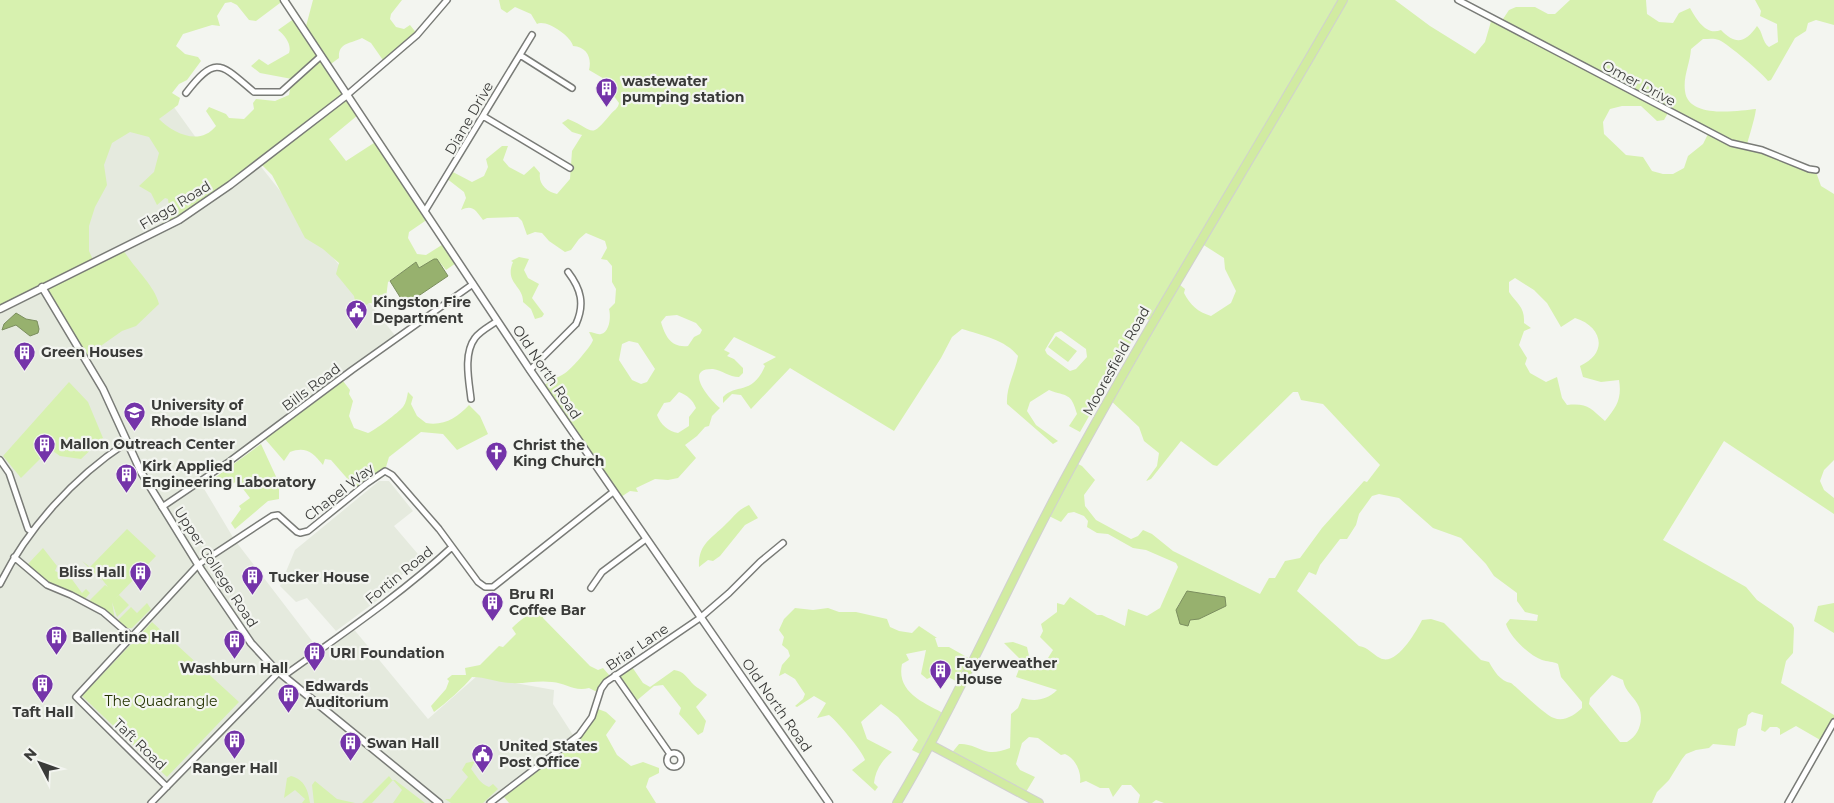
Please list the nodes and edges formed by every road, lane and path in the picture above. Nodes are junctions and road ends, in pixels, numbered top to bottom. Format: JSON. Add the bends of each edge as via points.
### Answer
{"nodes":[{"id":1,"x":284,"y":0,"type":"edge"},
{"id":2,"x":447,"y":0,"type":"edge"},
{"id":3,"x":1343,"y":0,"type":"edge"},
{"id":4,"x":1458,"y":0,"type":"edge"},
{"id":5,"x":532,"y":35,"type":"dead end"},
{"id":6,"x":520,"y":55,"type":"junction"},
{"id":7,"x":321,"y":56,"type":"junction"},
{"id":8,"x":572,"y":88,"type":"dead end"},
{"id":9,"x":186,"y":93,"type":"dead end"},
{"id":10,"x":347,"y":94,"type":"junction"},
{"id":11,"x":483,"y":116,"type":"junction"},
{"id":12,"x":570,"y":168,"type":"dead end"},
{"id":13,"x":1816,"y":170,"type":"dead end"},
{"id":14,"x":425,"y":211,"type":"junction"},
{"id":15,"x":568,"y":272,"type":"dead end"},
{"id":16,"x":473,"y":284,"type":"junction"},
{"id":17,"x":42,"y":287,"type":"junction"},
{"id":18,"x":0,"y":309,"type":"edge"},
{"id":19,"x":497,"y":321,"type":"junction"},
{"id":20,"x":530,"y":370,"type":"junction"},
{"id":21,"x":471,"y":399,"type":"dead end"},
{"id":22,"x":126,"y":443,"type":"junction"},
{"id":23,"x":0,"y":460,"type":"edge"},
{"id":24,"x":613,"y":492,"type":"junction"},
{"id":25,"x":162,"y":507,"type":"junction"},
{"id":26,"x":32,"y":532,"type":"junction"},
{"id":27,"x":646,"y":539,"type":"junction"},
{"id":28,"x":783,"y":542,"type":"dead end"},
{"id":29,"x":452,"y":547,"type":"junction"},
{"id":30,"x":14,"y":557,"type":"junction"},
{"id":31,"x":199,"y":564,"type":"junction"},
{"id":32,"x":0,"y":584,"type":"edge"},
{"id":33,"x":592,"y":588,"type":"dead end"},
{"id":34,"x":700,"y":618,"type":"junction"},
{"id":35,"x":132,"y":637,"type":"junction"},
{"id":36,"x":282,"y":674,"type":"junction"},
{"id":37,"x":615,"y":675,"type":"junction"},
{"id":38,"x":1834,"y":722,"type":"edge"},
{"id":39,"x":931,"y":745,"type":"junction"},
{"id":40,"x":670,"y":754,"type":"dead end"},
{"id":41,"x":167,"y":787,"type":"junction"},
{"id":42,"x":1027,"y":800,"type":"edge"},
{"id":43,"x":151,"y":803,"type":"edge"},
{"id":44,"x":439,"y":803,"type":"edge"},
{"id":45,"x":490,"y":803,"type":"edge"},
{"id":46,"x":829,"y":803,"type":"edge"},
{"id":47,"x":897,"y":803,"type":"edge"},
{"id":48,"x":1039,"y":803,"type":"edge"},
{"id":49,"x":1788,"y":803,"type":"edge"}],
"edges":[{"from":1,"to":7,"type":"street","name":"Old North Road"},
{"from":2,"to":10,"type":"street","via":[[417,34]]},
{"from":3,"to":39,"type":"main road","name":"Mooresfield Road","via":[[1113,391],[1026,552]]},
{"from":4,"to":13,"type":"street","name":"Omer Drive","via":[[1731,143],[1762,150]]},
{"from":5,"to":6,"type":"street","name":"Diane Drive"},
{"from":6,"to":8,"type":"street"},
{"from":6,"to":11,"type":"street","name":"Diane Drive"},
{"from":7,"to":9,"type":"street","via":[[281,92],[254,92],[231,70],[210,67]]},
{"from":7,"to":10,"type":"street","name":"Old North Road"},
{"from":10,"to":14,"type":"street","name":"Old North Road"},
{"from":10,"to":17,"type":"street","name":"Flagg Road","via":[[230,185],[179,220]]},
{"from":11,"to":12,"type":"street"},
{"from":11,"to":14,"type":"street","name":"Diane Drive"},
{"from":14,"to":16,"type":"street","name":"Old North Road"},
{"from":15,"to":20,"type":"street","via":[[579,286],[580,315],[576,324]]},
{"from":16,"to":19,"type":"street","name":"Old North Road"},
{"from":16,"to":25,"type":"street","name":"Bills Road"},
{"from":17,"to":18,"type":"street","name":"Flagg Road"},
{"from":17,"to":22,"type":"street","name":"Upper College Road","via":[[103,389]]},
{"from":19,"to":20,"type":"street","name":"Old North Road"},
{"from":19,"to":21,"type":"street","via":[[476,336],[470,346]]},
{"from":20,"to":24,"type":"street","name":"Old North Road"},
{"from":22,"to":25,"type":"street","name":"Upper College Road"},
{"from":22,"to":26,"type":"street","via":[[81,480]]},
{"from":23,"to":26,"type":"street","via":[[10,473],[28,530]]},
{"from":24,"to":27,"type":"street","name":"Old North Road"},
{"from":24,"to":29,"type":"street","name":"Fortin Road","via":[[493,587],[478,582]]},
{"from":25,"to":31,"type":"street","name":"Upper College Road"},
{"from":26,"to":30,"type":"street"},
{"from":27,"to":33,"type":"street","via":[[602,572]]},
{"from":27,"to":34,"type":"street","name":"Old North Road"},
{"from":28,"to":34,"type":"street","name":"Briar Lane"},
{"from":29,"to":31,"type":"street","name":"Chapel Way","via":[[395,478],[385,471],[308,531],[300,534],[283,518],[272,516]]},
{"from":29,"to":36,"type":"street","name":"Fortin Road","via":[[389,599]]},
{"from":30,"to":32,"type":"street"},
{"from":30,"to":35,"type":"street","via":[[47,585],[103,612]]},
{"from":31,"to":35,"type":"street"},
{"from":31,"to":36,"type":"street","name":"Upper College Road","via":[[251,643]]},
{"from":34,"to":37,"type":"street","name":"Briar Lane"},
{"from":34,"to":46,"type":"street","name":"Old North Road"},
{"from":35,"to":41,"type":"street","name":"Taft Road","via":[[76,697]]},
{"from":36,"to":41,"type":"street","name":"Fortin Road"},
{"from":36,"to":44,"type":"street","name":"Upper College Road"},
{"from":37,"to":40,"type":"street"},
{"from":37,"to":45,"type":"street","name":"Briar Lane","via":[[601,689],[592,717],[579,735]]},
{"from":38,"to":49,"type":"street"},
{"from":39,"to":42,"type":"main road"},
{"from":39,"to":47,"type":"main road","name":"Mooresfield Road"},
{"from":41,"to":43,"type":"street","name":"Fortin Road"},
{"from":42,"to":48,"type":"main road"}]}
